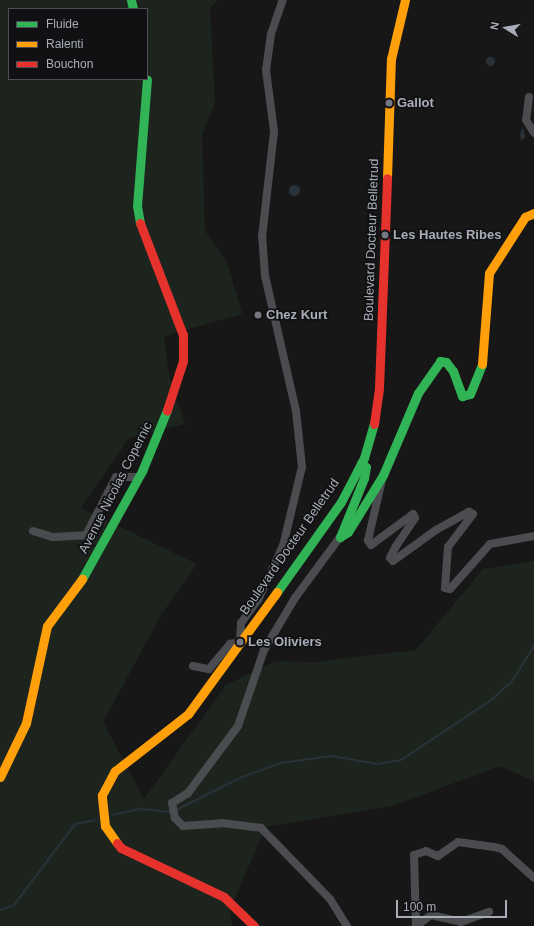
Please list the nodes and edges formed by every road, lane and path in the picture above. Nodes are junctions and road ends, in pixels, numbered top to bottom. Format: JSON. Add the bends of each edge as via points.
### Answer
{"nodes":[{"id":1,"x":283,"y":0,"type":"edge"},
{"id":2,"x":405,"y":0,"type":"edge"},
{"id":3,"x":147,"y":80,"type":"edge"},
{"id":4,"x":529,"y":97,"type":"dead end"},
{"id":5,"x":534,"y":133,"type":"edge"},
{"id":6,"x":534,"y":212,"type":"edge"},
{"id":7,"x":361,"y":463,"type":"junction"},
{"id":8,"x":383,"y":475,"type":"junction"},
{"id":9,"x":139,"y":477,"type":"junction"},
{"id":10,"x":33,"y":531,"type":"dead end"},
{"id":11,"x":534,"y":536,"type":"edge"},
{"id":12,"x":340,"y":537,"type":"junction"},
{"id":13,"x":240,"y":642,"type":"junction"},
{"id":14,"x":193,"y":666,"type":"dead end"},
{"id":15,"x":0,"y":777,"type":"edge"},
{"id":16,"x":534,"y":878,"type":"edge"},
{"id":17,"x":489,"y":912,"type":"dead end"},
{"id":18,"x":254,"y":926,"type":"edge"},
{"id":19,"x":347,"y":926,"type":"edge"},
{"id":20,"x":416,"y":926,"type":"edge"}],
"edges":[{"from":1,"to":13,"type":"street","via":[[271,34],[266,70],[274,131],[262,237],[265,276],[296,411],[302,467],[283,546],[258,600],[241,623]]},
{"from":2,"to":7,"type":"street","name":"Boulevard Docteur Belletrud","via":[[391,59],[378,400],[370,441]]},
{"from":3,"to":9,"type":"street","name":"Avenue Nicolas Copernic","via":[[137,206],[141,228],[183,334],[184,348],[169,410]]},
{"from":4,"to":5,"type":"street","via":[[526,120]]},
{"from":6,"to":8,"type":"street","via":[[525,217],[489,273],[484,358],[470,394],[462,396],[458,391],[453,371],[446,362],[440,361],[418,393]]},
{"from":7,"to":12,"type":"street","via":[[366,467],[364,478]]},
{"from":7,"to":13,"type":"street","name":"Boulevard Docteur Belletrud","via":[[340,502]]},
{"from":8,"to":11,"type":"street","via":[[368,540],[371,545],[413,514],[415,518],[396,546],[390,558],[393,561],[436,530],[469,512],[473,514],[448,547],[445,588],[450,589],[490,544]]},
{"from":8,"to":12,"type":"street","via":[[348,532]]},
{"from":9,"to":10,"type":"street","via":[[116,477],[86,536],[53,538]]},
{"from":9,"to":15,"type":"street","name":"Avenue Nicolas Copernic","via":[[90,568],[47,626],[26,723]]},
{"from":12,"to":19,"type":"street","via":[[295,598],[264,650],[238,726],[188,793],[172,803],[174,818],[183,826],[222,823],[261,828],[330,899]]},
{"from":13,"to":14,"type":"street","via":[[230,644],[209,669]]},
{"from":13,"to":18,"type":"street","name":"Boulevard Docteur Belletrud","via":[[188,714],[115,771],[102,795],[102,814],[105,826],[121,848],[224,896]]},
{"from":16,"to":20,"type":"street","via":[[502,849],[494,847],[458,842],[438,856],[426,851],[414,855]]},
{"from":17,"to":20,"type":"street","via":[[460,922],[431,915]]}]}
